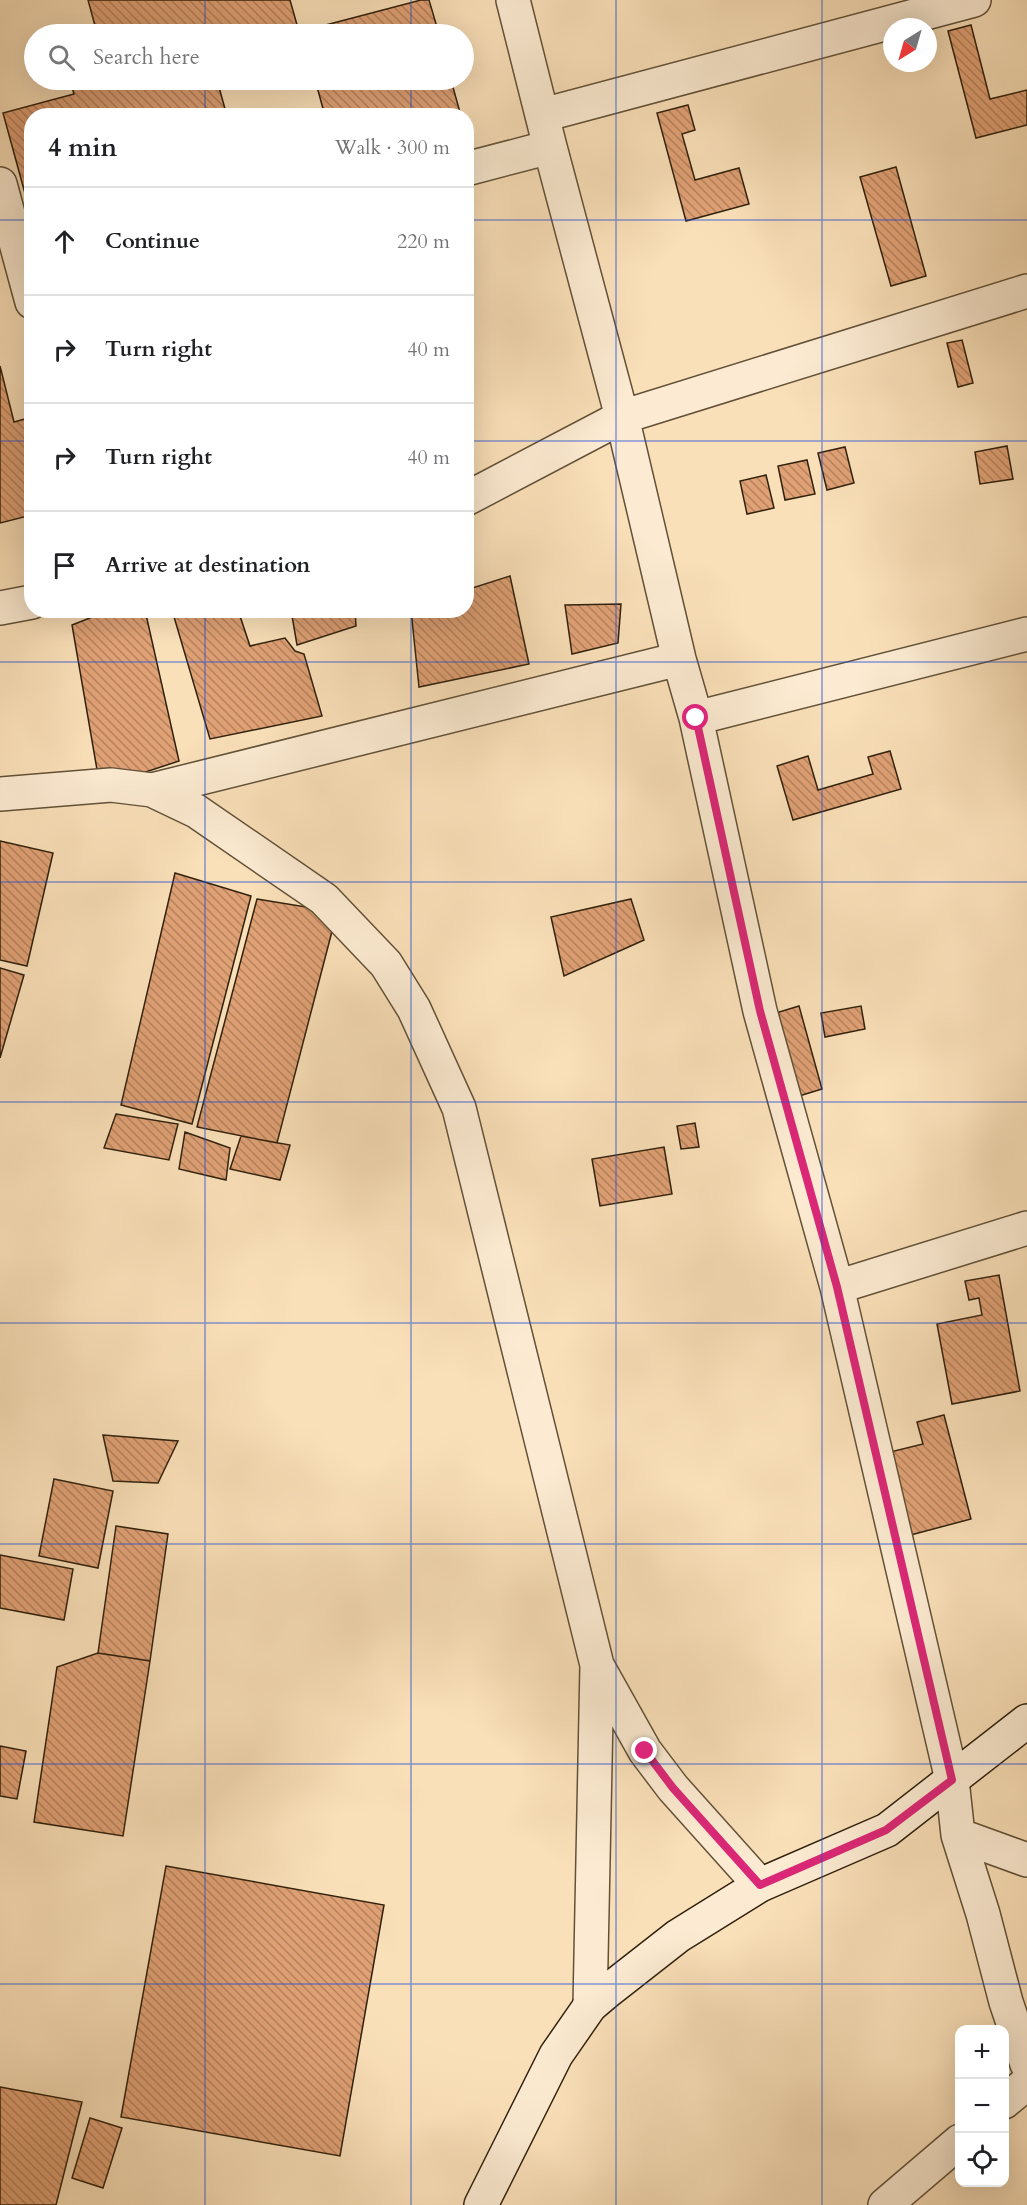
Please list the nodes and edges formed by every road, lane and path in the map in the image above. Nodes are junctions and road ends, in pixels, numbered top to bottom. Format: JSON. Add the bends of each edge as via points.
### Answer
{"nodes":[{"id":1,"x":513,"y":0,"type":"edge"},
{"id":2,"x":974,"y":0,"type":"edge"},
{"id":3,"x":543,"y":115,"type":"junction"},
{"id":4,"x":550,"y":147,"type":"junction"},
{"id":5,"x":474,"y":167,"type":"edge"},
{"id":6,"x":0,"y":184,"type":"edge"},
{"id":7,"x":22,"y":290,"type":"edge"},
{"id":8,"x":1027,"y":291,"type":"edge"},
{"id":9,"x":622,"y":417,"type":"junction"},
{"id":10,"x":474,"y":495,"type":"edge"},
{"id":11,"x":24,"y":604,"type":"edge"},
{"id":12,"x":0,"y":608,"type":"edge"},
{"id":13,"x":1027,"y":634,"type":"edge"},
{"id":14,"x":679,"y":659,"type":"junction"},
{"id":15,"x":696,"y":718,"type":"junction"},
{"id":16,"x":152,"y":790,"type":"junction"},
{"id":17,"x":0,"y":794,"type":"edge"},
{"id":18,"x":1027,"y":1228,"type":"edge"},
{"id":19,"x":837,"y":1287,"type":"junction"},
{"id":20,"x":597,"y":1665,"type":"junction"},
{"id":21,"x":1027,"y":1722,"type":"edge"},
{"id":22,"x":952,"y":1780,"type":"junction"},
{"id":23,"x":958,"y":1835,"type":"junction"},
{"id":24,"x":1027,"y":1860,"type":"edge"},
{"id":25,"x":760,"y":1885,"type":"junction"},
{"id":26,"x":590,"y":2006,"type":"junction"},
{"id":27,"x":1027,"y":2064,"type":"edge"},
{"id":28,"x":1027,"y":2083,"type":"edge"},
{"id":29,"x":1009,"y":2099,"type":"edge"},
{"id":30,"x":955,"y":2145,"type":"edge"},
{"id":31,"x":481,"y":2205,"type":"edge"},
{"id":32,"x":885,"y":2205,"type":"edge"}],
"edges":[{"from":1,"to":3,"type":"street"},
{"from":2,"to":3,"type":"street"},
{"from":3,"to":4,"type":"street"},
{"from":4,"to":5,"type":"street"},
{"from":4,"to":9,"type":"street"},
{"from":6,"to":7,"type":"street"},
{"from":8,"to":9,"type":"street"},
{"from":9,"to":10,"type":"street"},
{"from":9,"to":14,"type":"street"},
{"from":11,"to":12,"type":"street"},
{"from":13,"to":15,"type":"street"},
{"from":14,"to":15,"type":"street"},
{"from":14,"to":16,"type":"street"},
{"from":15,"to":19,"type":"street","via":[[760,1011]]},
{"from":16,"to":17,"type":"street","via":[[111,785]]},
{"from":16,"to":20,"type":"street","via":[[196,811],[324,900],[387,964],[414,1009],[459,1108]]},
{"from":18,"to":19,"type":"street"},
{"from":19,"to":22,"type":"street"},
{"from":20,"to":25,"type":"street","via":[[645,1751]]},
{"from":20,"to":26,"type":"street"},
{"from":21,"to":22,"type":"street"},
{"from":22,"to":23,"type":"street"},
{"from":22,"to":25,"type":"street","via":[[886,1830]]},
{"from":23,"to":24,"type":"street"},
{"from":23,"to":27,"type":"street"},
{"from":25,"to":26,"type":"street","via":[[678,1936]]},
{"from":26,"to":31,"type":"street","via":[[556,2055]]},
{"from":28,"to":29,"type":"street"},
{"from":30,"to":32,"type":"street"}]}
